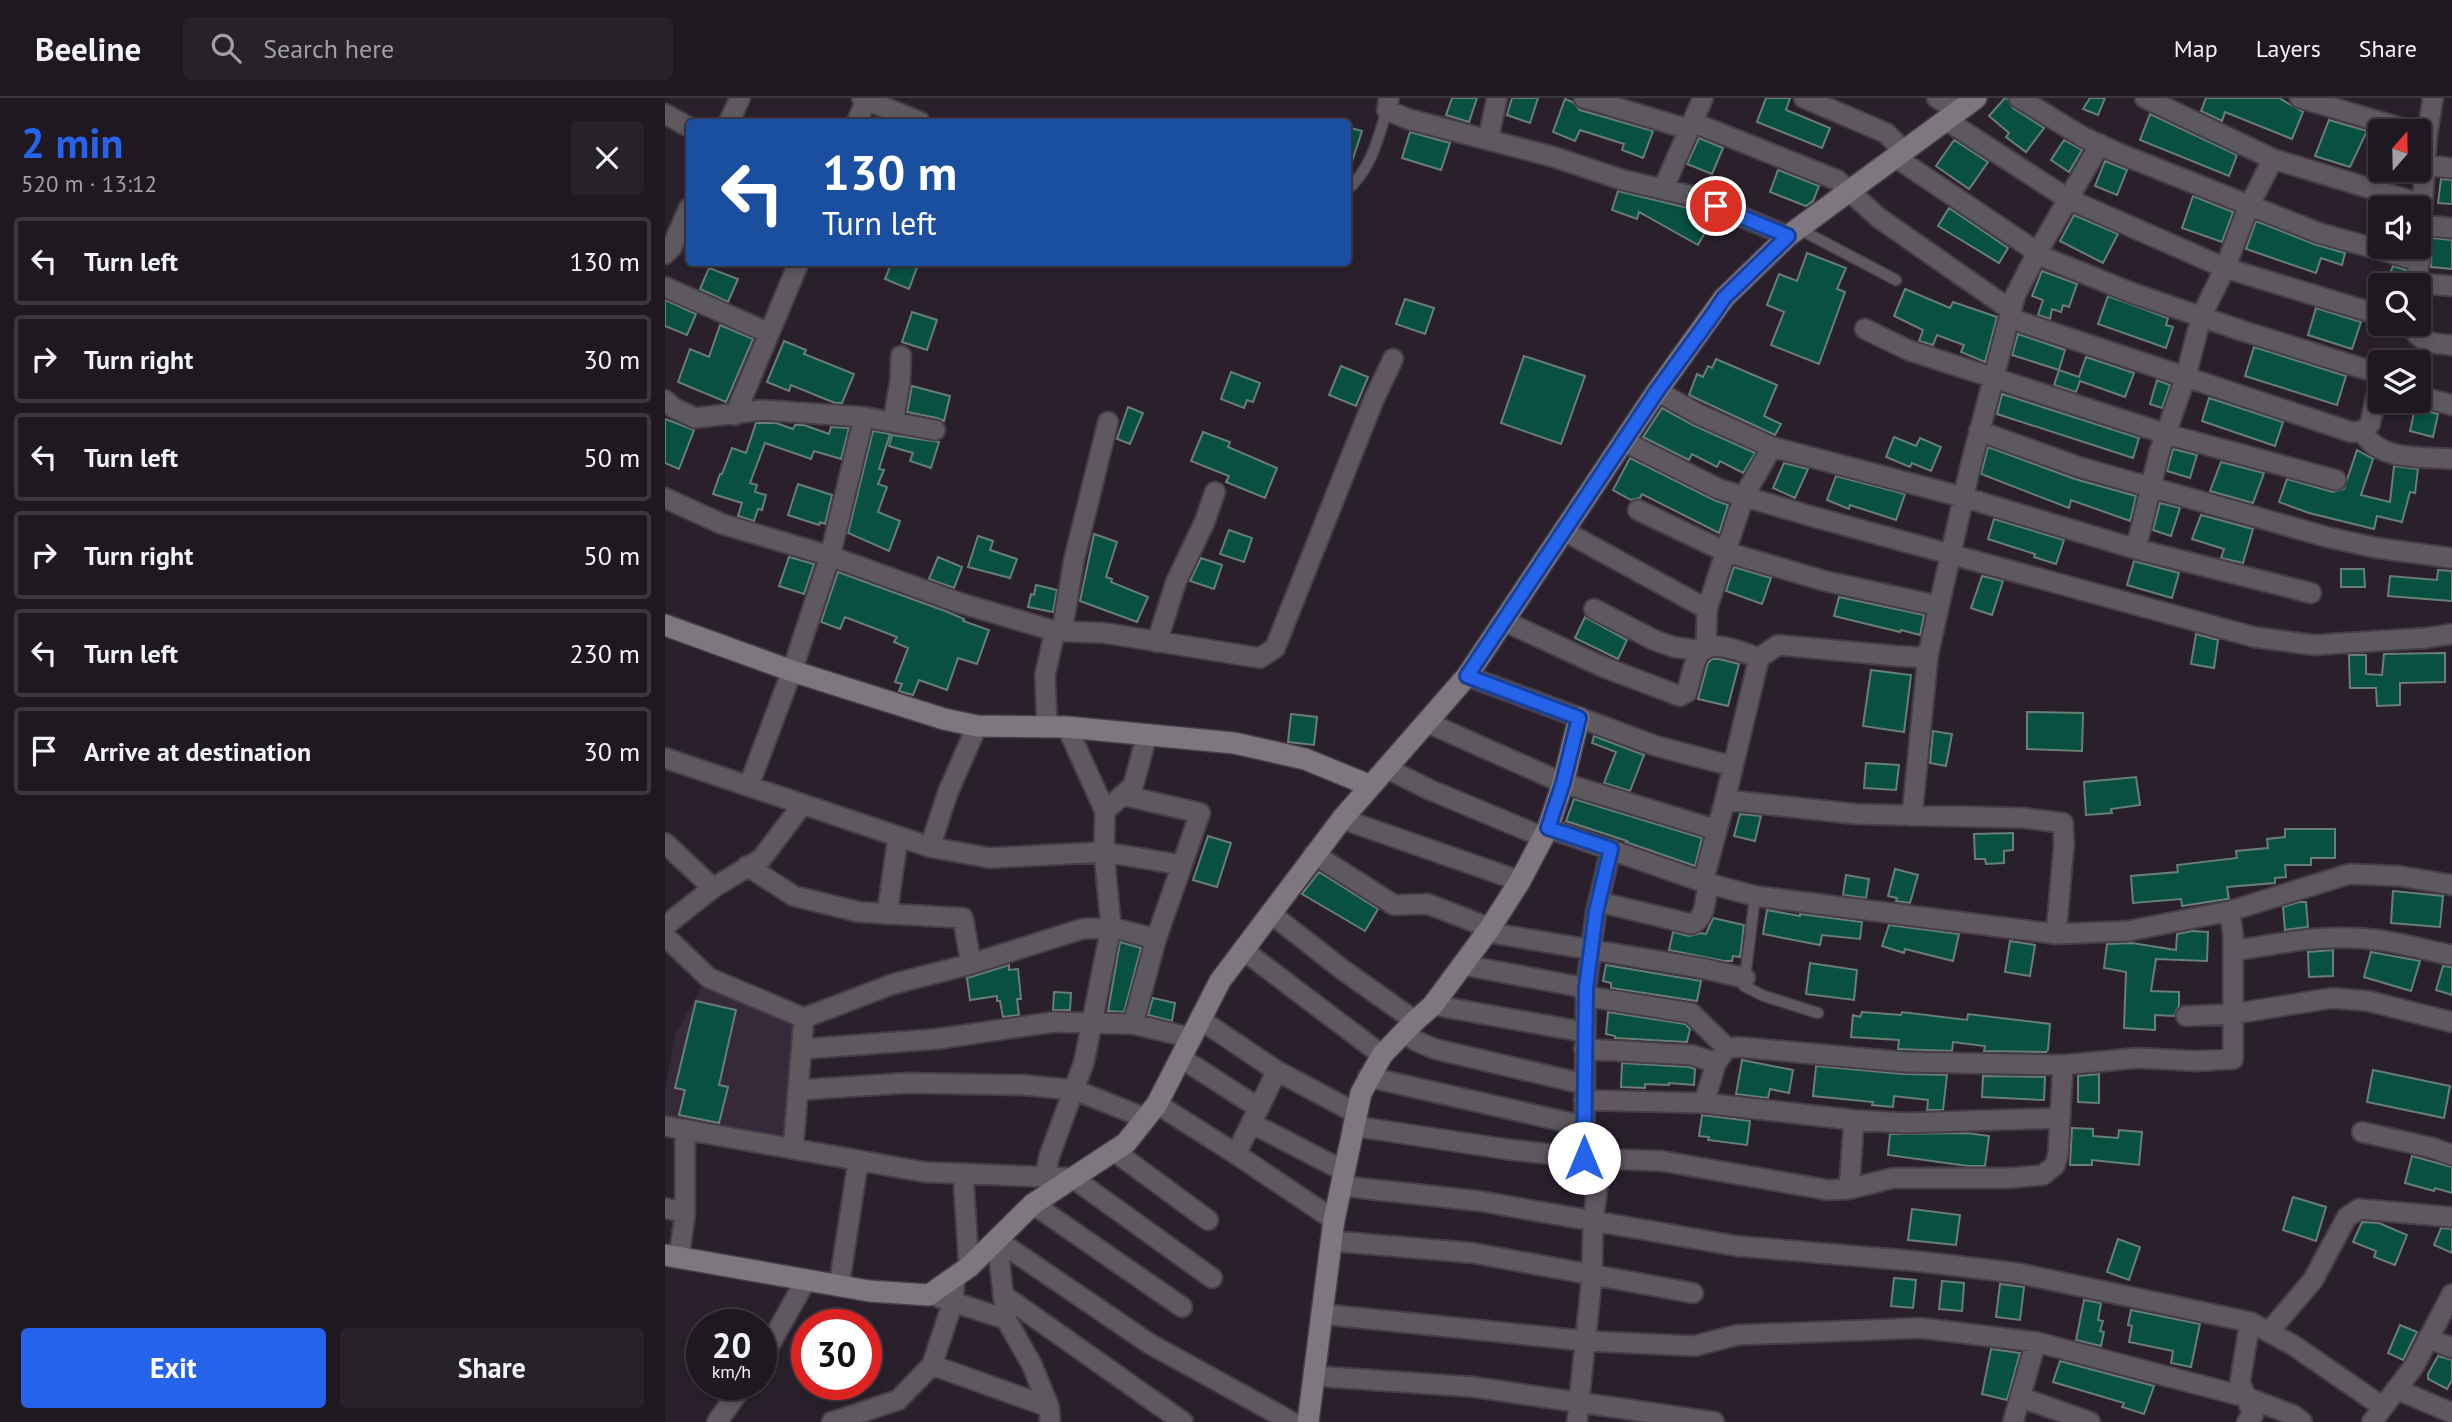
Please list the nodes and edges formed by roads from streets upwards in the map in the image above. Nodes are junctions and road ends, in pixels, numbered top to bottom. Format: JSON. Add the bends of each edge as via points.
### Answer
{"nodes":[{"id":1,"x":1497,"y":98,"type":"edge"},
{"id":2,"x":1584,"y":98,"type":"edge"},
{"id":3,"x":1703,"y":98,"type":"edge"},
{"id":4,"x":1804,"y":98,"type":"edge"},
{"id":5,"x":1937,"y":98,"type":"edge"},
{"id":6,"x":1976,"y":98,"type":"edge"},
{"id":7,"x":2019,"y":98,"type":"edge"},
{"id":8,"x":2145,"y":98,"type":"edge"},
{"id":9,"x":2300,"y":98,"type":"edge"},
{"id":10,"x":2433,"y":98,"type":"edge"},
{"id":11,"x":738,"y":99,"type":"edge"},
{"id":12,"x":865,"y":99,"type":"edge"},
{"id":13,"x":1388,"y":104,"type":"edge"},
{"id":14,"x":665,"y":114,"type":"edge"},
{"id":15,"x":1952,"y":116,"type":"junction"},
{"id":16,"x":730,"y":119,"type":"edge"},
{"id":17,"x":858,"y":119,"type":"edge"},
{"id":18,"x":913,"y":119,"type":"edge"},
{"id":19,"x":2369,"y":119,"type":"edge"},
{"id":20,"x":2425,"y":119,"type":"edge"},
{"id":21,"x":686,"y":125,"type":"edge"},
{"id":22,"x":1690,"y":125,"type":"junction"},
{"id":23,"x":1487,"y":140,"type":"junction"},
{"id":24,"x":2099,"y":144,"type":"junction"},
{"id":25,"x":1899,"y":154,"type":"junction"},
{"id":26,"x":2273,"y":159,"type":"junction"},
{"id":27,"x":2431,"y":166,"type":"edge"},
{"id":28,"x":2452,"y":168,"type":"edge"},
{"id":29,"x":1663,"y":189,"type":"junction"},
{"id":30,"x":1848,"y":191,"type":"junction"},
{"id":31,"x":2396,"y":196,"type":"edge"},
{"id":32,"x":2068,"y":199,"type":"junction"},
{"id":33,"x":2249,"y":206,"type":"junction"},
{"id":34,"x":686,"y":211,"type":"edge"},
{"id":35,"x":673,"y":225,"type":"edge"},
{"id":36,"x":2431,"y":226,"type":"edge"},
{"id":37,"x":2452,"y":228,"type":"edge"},
{"id":38,"x":1793,"y":232,"type":"junction"},
{"id":39,"x":2037,"y":253,"type":"junction"},
{"id":40,"x":665,"y":254,"type":"edge"},
{"id":41,"x":2420,"y":261,"type":"joint"},
{"id":42,"x":797,"y":266,"type":"edge"},
{"id":43,"x":2225,"y":268,"type":"junction"},
{"id":44,"x":2418,"y":273,"type":"edge"},
{"id":45,"x":2431,"y":285,"type":"edge"},
{"id":46,"x":2452,"y":286,"type":"edge"},
{"id":47,"x":665,"y":287,"type":"edge"},
{"id":48,"x":2368,"y":311,"type":"edge"},
{"id":49,"x":2010,"y":314,"type":"junction"},
{"id":50,"x":2201,"y":317,"type":"junction"},
{"id":51,"x":1865,"y":330,"type":"dead end"},
{"id":52,"x":769,"y":333,"type":"junction"},
{"id":53,"x":2421,"y":336,"type":"edge"},
{"id":54,"x":2452,"y":345,"type":"edge"},
{"id":55,"x":901,"y":356,"type":"dead end"},
{"id":56,"x":1394,"y":359,"type":"dead end"},
{"id":57,"x":2368,"y":370,"type":"edge"},
{"id":58,"x":2186,"y":376,"type":"junction"},
{"id":59,"x":1993,"y":377,"type":"junction"},
{"id":60,"x":1657,"y":391,"type":"junction"},
{"id":61,"x":2431,"y":399,"type":"edge"},
{"id":62,"x":665,"y":400,"type":"edge"},
{"id":63,"x":2452,"y":405,"type":"edge"},
{"id":64,"x":2372,"y":413,"type":"edge"},
{"id":65,"x":735,"y":415,"type":"junction"},
{"id":66,"x":864,"y":417,"type":"junction"},
{"id":67,"x":893,"y":422,"type":"junction"},
{"id":68,"x":1108,"y":422,"type":"dead end"},
{"id":69,"x":935,"y":430,"type":"dead end"},
{"id":70,"x":1979,"y":431,"type":"junction"},
{"id":71,"x":2363,"y":431,"type":"junction"},
{"id":72,"x":2166,"y":434,"type":"junction"},
{"id":73,"x":1623,"y":441,"type":"junction"},
{"id":74,"x":1772,"y":447,"type":"junction"},
{"id":75,"x":2452,"y":459,"type":"edge"},
{"id":76,"x":2336,"y":480,"type":"dead end"},
{"id":77,"x":2151,"y":488,"type":"junction"},
{"id":78,"x":1215,"y":492,"type":"dead end"},
{"id":79,"x":1744,"y":496,"type":"junction"},
{"id":80,"x":1963,"y":497,"type":"junction"},
{"id":81,"x":665,"y":498,"type":"edge"},
{"id":82,"x":1638,"y":510,"type":"dead end"},
{"id":83,"x":1564,"y":531,"type":"junction"},
{"id":84,"x":2136,"y":549,"type":"junction"},
{"id":85,"x":1726,"y":552,"type":"junction"},
{"id":86,"x":1951,"y":554,"type":"junction"},
{"id":87,"x":830,"y":556,"type":"junction"},
{"id":88,"x":2452,"y":558,"type":"edge"},
{"id":89,"x":2311,"y":593,"type":"dead end"},
{"id":90,"x":1939,"y":606,"type":"junction"},
{"id":91,"x":1594,"y":609,"type":"dead end"},
{"id":92,"x":1707,"y":609,"type":"junction"},
{"id":93,"x":1504,"y":621,"type":"junction"},
{"id":94,"x":665,"y":625,"type":"edge"},
{"id":95,"x":1058,"y":631,"type":"junction"},
{"id":96,"x":2452,"y":634,"type":"edge"},
{"id":97,"x":1157,"y":642,"type":"junction"},
{"id":98,"x":1704,"y":650,"type":"junction"},
{"id":99,"x":1928,"y":655,"type":"junction"},
{"id":100,"x":1759,"y":658,"type":"junction"},
{"id":101,"x":792,"y":671,"type":"junction"},
{"id":102,"x":1467,"y":676,"type":"junction"},
{"id":103,"x":1579,"y":718,"type":"junction"},
{"id":104,"x":1426,"y":722,"type":"junction"},
{"id":105,"x":977,"y":726,"type":"junction"},
{"id":106,"x":1057,"y":726,"type":"junction"},
{"id":107,"x":1147,"y":735,"type":"junction"},
{"id":108,"x":665,"y":758,"type":"edge"},
{"id":109,"x":1732,"y":766,"type":"junction"},
{"id":110,"x":1386,"y":768,"type":"junction"},
{"id":111,"x":1563,"y":783,"type":"junction"},
{"id":112,"x":749,"y":785,"type":"junction"},
{"id":113,"x":1371,"y":786,"type":"junction"},
{"id":114,"x":1122,"y":795,"type":"junction"},
{"id":115,"x":1725,"y":800,"type":"junction"},
{"id":116,"x":802,"y":805,"type":"junction"},
{"id":117,"x":1105,"y":811,"type":"junction"},
{"id":118,"x":1912,"y":816,"type":"junction"},
{"id":119,"x":1342,"y":819,"type":"junction"},
{"id":120,"x":1717,"y":830,"type":"junction"},
{"id":121,"x":1546,"y":832,"type":"junction"},
{"id":122,"x":898,"y":837,"type":"junction"},
{"id":123,"x":665,"y":843,"type":"edge"},
{"id":124,"x":930,"y":847,"type":"junction"},
{"id":125,"x":1611,"y":849,"type":"junction"},
{"id":126,"x":1104,"y":852,"type":"junction"},
{"id":127,"x":1314,"y":854,"type":"junction"},
{"id":128,"x":1182,"y":865,"type":"junction"},
{"id":129,"x":747,"y":866,"type":"junction"},
{"id":130,"x":1520,"y":881,"type":"junction"},
{"id":131,"x":1706,"y":882,"type":"junction"},
{"id":132,"x":2452,"y":885,"type":"edge"},
{"id":133,"x":713,"y":888,"type":"junction"},
{"id":134,"x":1599,"y":902,"type":"junction"},
{"id":135,"x":2230,"y":911,"type":"junction"},
{"id":136,"x":1271,"y":913,"type":"junction"},
{"id":137,"x":887,"y":914,"type":"junction"},
{"id":138,"x":665,"y":926,"type":"edge"},
{"id":139,"x":1111,"y":927,"type":"junction"},
{"id":140,"x":1490,"y":928,"type":"junction"},
{"id":141,"x":2056,"y":934,"type":"junction"},
{"id":142,"x":665,"y":936,"type":"edge"},
{"id":143,"x":1156,"y":939,"type":"junction"},
{"id":144,"x":1590,"y":948,"type":"junction"},
{"id":145,"x":1243,"y":950,"type":"junction"},
{"id":146,"x":2233,"y":951,"type":"junction"},
{"id":147,"x":2452,"y":955,"type":"edge"},
{"id":148,"x":971,"y":964,"type":"junction"},
{"id":149,"x":1463,"y":965,"type":"junction"},
{"id":150,"x":1745,"y":978,"type":"road end"},
{"id":151,"x":1585,"y":992,"type":"junction"},
{"id":152,"x":1433,"y":1005,"type":"junction"},
{"id":153,"x":2233,"y":1014,"type":"junction"},
{"id":154,"x":2186,"y":1016,"type":"dead end"},
{"id":155,"x":804,"y":1018,"type":"junction"},
{"id":156,"x":1092,"y":1021,"type":"junction"},
{"id":157,"x":2452,"y":1022,"type":"edge"},
{"id":158,"x":1133,"y":1024,"type":"junction"},
{"id":159,"x":1409,"y":1026,"type":"junction"},
{"id":160,"x":1196,"y":1029,"type":"junction"},
{"id":161,"x":1584,"y":1040,"type":"junction"},
{"id":162,"x":802,"y":1049,"type":"junction"},
{"id":163,"x":1382,"y":1055,"type":"junction"},
{"id":164,"x":1722,"y":1056,"type":"junction"},
{"id":165,"x":1181,"y":1058,"type":"junction"},
{"id":166,"x":2063,"y":1065,"type":"junction"},
{"id":167,"x":1277,"y":1071,"type":"junction"},
{"id":168,"x":1368,"y":1077,"type":"junction"},
{"id":169,"x":798,"y":1090,"type":"junction"},
{"id":170,"x":1075,"y":1090,"type":"junction"},
{"id":171,"x":1584,"y":1092,"type":"junction"},
{"id":172,"x":1704,"y":1103,"type":"junction"},
{"id":173,"x":1151,"y":1111,"type":"junction"},
{"id":174,"x":1255,"y":1115,"type":"junction"},
{"id":175,"x":2060,"y":1118,"type":"junction"},
{"id":176,"x":1354,"y":1119,"type":"junction"},
{"id":177,"x":1854,"y":1120,"type":"junction"},
{"id":178,"x":665,"y":1126,"type":"edge"},
{"id":179,"x":1584,"y":1126,"type":"junction"},
{"id":180,"x":685,"y":1129,"type":"junction"},
{"id":181,"x":2362,"y":1132,"type":"dead end"},
{"id":182,"x":793,"y":1149,"type":"junction"},
{"id":183,"x":1114,"y":1151,"type":"junction"},
{"id":184,"x":1236,"y":1154,"type":"junction"},
{"id":185,"x":2452,"y":1155,"type":"edge"},
{"id":186,"x":1592,"y":1158,"type":"junction"},
{"id":187,"x":858,"y":1162,"type":"junction"},
{"id":188,"x":963,"y":1174,"type":"junction"},
{"id":189,"x":1045,"y":1177,"type":"junction"},
{"id":190,"x":1073,"y":1178,"type":"junction"},
{"id":191,"x":1343,"y":1178,"type":"junction"},
{"id":192,"x":1849,"y":1188,"type":"junction"},
{"id":193,"x":1033,"y":1204,"type":"junction"},
{"id":194,"x":665,"y":1208,"type":"edge"},
{"id":195,"x":685,"y":1213,"type":"junction"},
{"id":196,"x":2452,"y":1217,"type":"edge"},
{"id":197,"x":1208,"y":1220,"type":"dead end"},
{"id":198,"x":1593,"y":1222,"type":"junction"},
{"id":199,"x":1333,"y":1230,"type":"junction"},
{"id":200,"x":997,"y":1240,"type":"junction"},
{"id":201,"x":672,"y":1256,"type":"edge"},
{"id":202,"x":962,"y":1272,"type":"junction"},
{"id":203,"x":1592,"y":1276,"type":"junction"},
{"id":204,"x":1212,"y":1278,"type":"dead end"},
{"id":205,"x":806,"y":1280,"type":"junction"},
{"id":206,"x":839,"y":1286,"type":"junction"},
{"id":207,"x":1693,"y":1293,"type":"dead end"},
{"id":208,"x":2452,"y":1294,"type":"edge"},
{"id":209,"x":929,"y":1295,"type":"junction"},
{"id":210,"x":1003,"y":1295,"type":"junction"},
{"id":211,"x":953,"y":1302,"type":"junction"},
{"id":212,"x":1182,"y":1307,"type":"dead end"},
{"id":213,"x":1321,"y":1314,"type":"junction"},
{"id":214,"x":1006,"y":1319,"type":"junction"},
{"id":215,"x":2250,"y":1322,"type":"junction"},
{"id":216,"x":777,"y":1332,"type":"edge"},
{"id":217,"x":2269,"y":1332,"type":"junction"},
{"id":218,"x":2428,"y":1338,"type":"junction"},
{"id":219,"x":1587,"y":1341,"type":"junction"},
{"id":220,"x":2036,"y":1342,"type":"junction"},
{"id":221,"x":2452,"y":1348,"type":"edge"},
{"id":222,"x":932,"y":1366,"type":"junction"},
{"id":223,"x":1314,"y":1376,"type":"junction"},
{"id":224,"x":2396,"y":1389,"type":"junction"},
{"id":225,"x":2020,"y":1397,"type":"junction"},
{"id":226,"x":2246,"y":1398,"type":"junction"},
{"id":227,"x":733,"y":1400,"type":"edge"},
{"id":228,"x":1578,"y":1412,"type":"edge"},
{"id":229,"x":2452,"y":1413,"type":"edge"},
{"id":230,"x":1049,"y":1415,"type":"edge"},
{"id":231,"x":2378,"y":1415,"type":"edge"},
{"id":232,"x":717,"y":1422,"type":"edge"},
{"id":233,"x":832,"y":1422,"type":"edge"},
{"id":234,"x":1183,"y":1422,"type":"edge"},
{"id":235,"x":1292,"y":1422,"type":"edge"},
{"id":236,"x":1308,"y":1422,"type":"edge"},
{"id":237,"x":1714,"y":1422,"type":"edge"},
{"id":238,"x":2014,"y":1422,"type":"edge"},
{"id":239,"x":2090,"y":1422,"type":"edge"},
{"id":240,"x":2247,"y":1422,"type":"edge"},
{"id":241,"x":2302,"y":1422,"type":"edge"}],
"edges":[{"from":1,"to":23,"type":"street"},
{"from":2,"to":22,"type":"street"},
{"from":3,"to":22,"type":"street"},
{"from":4,"to":25,"type":"street","via":[[1886,133]]},
{"from":5,"to":15,"type":"street"},
{"from":6,"to":15,"type":"street"},
{"from":7,"to":24,"type":"street"},
{"from":8,"to":26,"type":"street"},
{"from":9,"to":19,"type":"street"},
{"from":10,"to":20,"type":"street"},
{"from":11,"to":16,"type":"street"},
{"from":12,"to":17,"type":"street"},
{"from":12,"to":18,"type":"street"},
{"from":13,"to":23,"type":"street","via":[[1429,125]]},
{"from":14,"to":21,"type":"street"},
{"from":15,"to":25,"type":"street"},
{"from":15,"to":32,"type":"street"},
{"from":22,"to":29,"type":"street"},
{"from":22,"to":30,"type":"street","via":[[1837,180]]},
{"from":23,"to":29,"type":"street"},
{"from":24,"to":32,"type":"street"},
{"from":24,"to":33,"type":"street"},
{"from":25,"to":30,"type":"street"},
{"from":25,"to":39,"type":"street"},
{"from":26,"to":31,"type":"street"},
{"from":26,"to":33,"type":"street"},
{"from":27,"to":28,"type":"street"},
{"from":29,"to":38,"type":"street"},
{"from":30,"to":38,"type":"street"},
{"from":30,"to":49,"type":"street"},
{"from":32,"to":39,"type":"street"},
{"from":32,"to":43,"type":"street"},
{"from":33,"to":41,"type":"street","via":[[2319,233]]},
{"from":33,"to":43,"type":"street"},
{"from":34,"to":35,"type":"street"},
{"from":35,"to":40,"type":"street","via":[[672,247]]},
{"from":36,"to":37,"type":"street"},
{"from":38,"to":60,"type":"street","via":[[1724,298]]},
{"from":39,"to":49,"type":"street"},
{"from":39,"to":50,"type":"street"},
{"from":41,"to":44,"type":"street"},
{"from":42,"to":52,"type":"street"},
{"from":43,"to":48,"type":"street"},
{"from":43,"to":50,"type":"street"},
{"from":45,"to":46,"type":"street"},
{"from":47,"to":52,"type":"street"},
{"from":49,"to":58,"type":"street"},
{"from":49,"to":59,"type":"street"},
{"from":50,"to":57,"type":"street"},
{"from":50,"to":58,"type":"street"},
{"from":51,"to":59,"type":"street","via":[[1908,350]]},
{"from":52,"to":65,"type":"street"},
{"from":53,"to":54,"type":"street","via":[[2425,341]]},
{"from":55,"to":67,"type":"street"},
{"from":56,"to":97,"type":"street","via":[[1369,409],[1275,648],[1255,659]]},
{"from":58,"to":71,"type":"street","via":[[2351,432]]},
{"from":58,"to":72,"type":"street"},
{"from":59,"to":70,"type":"street"},
{"from":59,"to":72,"type":"street"},
{"from":60,"to":73,"type":"street"},
{"from":60,"to":74,"type":"street"},
{"from":61,"to":63,"type":"street"},
{"from":62,"to":65,"type":"street","via":[[695,418]]},
{"from":64,"to":71,"type":"street"},
{"from":65,"to":66,"type":"street","via":[[762,410]]},
{"from":66,"to":67,"type":"street"},
{"from":66,"to":87,"type":"street"},
{"from":67,"to":69,"type":"street"},
{"from":68,"to":95,"type":"street"},
{"from":70,"to":77,"type":"street"},
{"from":70,"to":80,"type":"street"},
{"from":71,"to":75,"type":"street","via":[[2375,447],[2396,454]]},
{"from":72,"to":76,"type":"street"},
{"from":72,"to":77,"type":"street"},
{"from":73,"to":79,"type":"street","via":[[1719,489]]},
{"from":73,"to":83,"type":"street"},
{"from":74,"to":79,"type":"street"},
{"from":74,"to":80,"type":"street"},
{"from":77,"to":84,"type":"street"},
{"from":77,"to":88,"type":"street","via":[[2327,537]]},
{"from":78,"to":97,"type":"street"},
{"from":79,"to":85,"type":"street"},
{"from":79,"to":86,"type":"street"},
{"from":80,"to":84,"type":"street"},
{"from":80,"to":86,"type":"street"},
{"from":81,"to":87,"type":"street","via":[[722,524]]},
{"from":82,"to":85,"type":"street"},
{"from":83,"to":92,"type":"street"},
{"from":83,"to":93,"type":"street"},
{"from":84,"to":89,"type":"street"},
{"from":85,"to":90,"type":"street","via":[[1825,581]]},
{"from":85,"to":92,"type":"street"},
{"from":86,"to":90,"type":"street"},
{"from":86,"to":96,"type":"street","via":[[2253,637],[2313,645]]},
{"from":87,"to":95,"type":"street","via":[[960,603]]},
{"from":87,"to":101,"type":"street"},
{"from":90,"to":99,"type":"street"},
{"from":91,"to":98,"type":"street","via":[[1654,640]]},
{"from":92,"to":98,"type":"street"},
{"from":93,"to":98,"type":"street","via":[[1679,696],[1687,692]]},
{"from":93,"to":102,"type":"street"},
{"from":94,"to":101,"type":"street"},
{"from":95,"to":97,"type":"street"},
{"from":95,"to":106,"type":"street","via":[[1045,675]]},
{"from":98,"to":100,"type":"street","via":[[1722,647]]},
{"from":99,"to":100,"type":"street","via":[[1779,645]]},
{"from":99,"to":118,"type":"street"},
{"from":100,"to":109,"type":"street"},
{"from":101,"to":105,"type":"street"},
{"from":101,"to":112,"type":"street"},
{"from":102,"to":103,"type":"street"},
{"from":102,"to":104,"type":"street"},
{"from":103,"to":109,"type":"street","via":[[1656,746]]},
{"from":103,"to":111,"type":"street"},
{"from":104,"to":110,"type":"street"},
{"from":104,"to":111,"type":"street"},
{"from":105,"to":106,"type":"street"},
{"from":105,"to":124,"type":"street"},
{"from":106,"to":107,"type":"street"},
{"from":106,"to":117,"type":"street"},
{"from":107,"to":113,"type":"street","via":[[1234,743],[1305,758]]},
{"from":107,"to":114,"type":"street","via":[[1133,786]]},
{"from":108,"to":112,"type":"street"},
{"from":109,"to":115,"type":"street"},
{"from":110,"to":113,"type":"street"},
{"from":110,"to":121,"type":"street","via":[[1428,789]]},
{"from":111,"to":120,"type":"street"},
{"from":111,"to":121,"type":"street"},
{"from":112,"to":116,"type":"street"},
{"from":113,"to":119,"type":"street"},
{"from":114,"to":117,"type":"street"},
{"from":114,"to":128,"type":"street","via":[[1200,813]]},
{"from":115,"to":118,"type":"street"},
{"from":115,"to":120,"type":"street"},
{"from":116,"to":122,"type":"street"},
{"from":116,"to":129,"type":"street","via":[[762,858]]},
{"from":117,"to":126,"type":"street"},
{"from":118,"to":141,"type":"street","via":[[2063,823]]},
{"from":119,"to":127,"type":"street"},
{"from":119,"to":130,"type":"street"},
{"from":120,"to":131,"type":"street"},
{"from":121,"to":125,"type":"street"},
{"from":121,"to":130,"type":"street"},
{"from":122,"to":124,"type":"street"},
{"from":122,"to":137,"type":"street"},
{"from":123,"to":133,"type":"street"},
{"from":124,"to":126,"type":"street","via":[[990,858]]},
{"from":125,"to":131,"type":"street"},
{"from":125,"to":134,"type":"street"},
{"from":126,"to":128,"type":"street"},
{"from":126,"to":139,"type":"street"},
{"from":127,"to":136,"type":"street"},
{"from":127,"to":140,"type":"street","via":[[1394,905],[1427,904]]},
{"from":128,"to":143,"type":"street"},
{"from":129,"to":133,"type":"street"},
{"from":129,"to":137,"type":"street","via":[[794,896]]},
{"from":130,"to":140,"type":"street"},
{"from":131,"to":134,"type":"street","via":[[1702,915],[1691,924]]},
{"from":131,"to":141,"type":"street","via":[[1755,896]]},
{"from":132,"to":135,"type":"street","via":[[2349,874]]},
{"from":133,"to":138,"type":"street"},
{"from":134,"to":144,"type":"street"},
{"from":135,"to":141,"type":"street","via":[[2128,931]]},
{"from":135,"to":146,"type":"street"},
{"from":136,"to":145,"type":"street"},
{"from":136,"to":159,"type":"street"},
{"from":137,"to":148,"type":"street","via":[[963,918]]},
{"from":139,"to":143,"type":"street"},
{"from":139,"to":148,"type":"street","via":[[1082,929]]},
{"from":139,"to":156,"type":"street"},
{"from":140,"to":144,"type":"street","via":[[1498,934]]},
{"from":140,"to":149,"type":"street"},
{"from":142,"to":155,"type":"street","via":[[709,978]]},
{"from":143,"to":158,"type":"street"},
{"from":144,"to":150,"type":"street"},
{"from":144,"to":151,"type":"street"},
{"from":145,"to":160,"type":"street","via":[[1220,981]]},
{"from":145,"to":163,"type":"street"},
{"from":146,"to":147,"type":"street","via":[[2335,937],[2378,940]]},
{"from":146,"to":153,"type":"street"},
{"from":148,"to":155,"type":"street","via":[[893,984]]},
{"from":149,"to":151,"type":"street"},
{"from":149,"to":152,"type":"street"},
{"from":151,"to":161,"type":"street"},
{"from":151,"to":164,"type":"street","via":[[1691,1013]]},
{"from":152,"to":159,"type":"street"},
{"from":152,"to":161,"type":"street"},
{"from":153,"to":154,"type":"street"},
{"from":153,"to":157,"type":"street","via":[[2332,998],[2368,1001]]},
{"from":153,"to":166,"type":"street","via":[[2232,1059],[2137,1058]]},
{"from":155,"to":162,"type":"street"},
{"from":156,"to":158,"type":"street"},
{"from":156,"to":162,"type":"street"},
{"from":156,"to":170,"type":"street"},
{"from":158,"to":160,"type":"street"},
{"from":159,"to":163,"type":"street"},
{"from":159,"to":171,"type":"street","via":[[1416,1041],[1435,1049]]},
{"from":160,"to":165,"type":"street"},
{"from":160,"to":167,"type":"street"},
{"from":161,"to":164,"type":"street"},
{"from":161,"to":171,"type":"street"},
{"from":162,"to":169,"type":"street"},
{"from":163,"to":168,"type":"street"},
{"from":164,"to":166,"type":"street","via":[[1738,1047],[1905,1062]]},
{"from":164,"to":172,"type":"street"},
{"from":165,"to":173,"type":"street"},
{"from":165,"to":174,"type":"street"},
{"from":166,"to":175,"type":"street"},
{"from":167,"to":174,"type":"street"},
{"from":167,"to":176,"type":"street"},
{"from":168,"to":176,"type":"street"},
{"from":168,"to":179,"type":"street"},
{"from":169,"to":170,"type":"street","via":[[907,1083]]},
{"from":169,"to":182,"type":"street"},
{"from":170,"to":173,"type":"street"},
{"from":170,"to":189,"type":"street"},
{"from":171,"to":172,"type":"street"},
{"from":171,"to":179,"type":"street"},
{"from":172,"to":177,"type":"street"},
{"from":173,"to":183,"type":"street"},
{"from":173,"to":184,"type":"street"},
{"from":174,"to":184,"type":"street"},
{"from":174,"to":191,"type":"street"},
{"from":175,"to":177,"type":"street","via":[[1934,1123]]},
{"from":175,"to":192,"type":"street","via":[[2057,1160],[2043,1175],[1893,1178]]},
{"from":176,"to":186,"type":"street","via":[[1506,1149]]},
{"from":176,"to":191,"type":"street"},
{"from":177,"to":192,"type":"street"},
{"from":178,"to":180,"type":"street"},
{"from":179,"to":186,"type":"street"},
{"from":180,"to":182,"type":"street"},
{"from":180,"to":195,"type":"street"},
{"from":181,"to":185,"type":"street"},
{"from":182,"to":187,"type":"street"},
{"from":183,"to":190,"type":"street"},
{"from":183,"to":197,"type":"street"},
{"from":184,"to":199,"type":"street"},
{"from":186,"to":192,"type":"street","via":[[1662,1161],[1817,1188]]},
{"from":186,"to":198,"type":"street"},
{"from":187,"to":188,"type":"street"},
{"from":187,"to":206,"type":"street"},
{"from":188,"to":189,"type":"street"},
{"from":188,"to":202,"type":"street"},
{"from":189,"to":190,"type":"street"},
{"from":190,"to":193,"type":"street"},
{"from":190,"to":204,"type":"street"},
{"from":191,"to":198,"type":"street"},
{"from":191,"to":199,"type":"street"},
{"from":193,"to":200,"type":"street"},
{"from":193,"to":212,"type":"street"},
{"from":194,"to":195,"type":"street"},
{"from":195,"to":201,"type":"street"},
{"from":196,"to":217,"type":"street","via":[[2354,1211],[2313,1280]]},
{"from":198,"to":203,"type":"street"},
{"from":198,"to":215,"type":"street","via":[[1737,1245],[2017,1273]]},
{"from":199,"to":203,"type":"street"},
{"from":199,"to":213,"type":"street"},
{"from":200,"to":202,"type":"street"},
{"from":200,"to":210,"type":"street"},
{"from":200,"to":235,"type":"street","via":[[1150,1343]]},
{"from":201,"to":205,"type":"street"},
{"from":202,"to":209,"type":"street"},
{"from":202,"to":211,"type":"street"},
{"from":203,"to":207,"type":"street"},
{"from":203,"to":219,"type":"street"},
{"from":205,"to":206,"type":"street"},
{"from":205,"to":216,"type":"street"},
{"from":206,"to":209,"type":"street"},
{"from":208,"to":218,"type":"street"},
{"from":209,"to":211,"type":"street"},
{"from":210,"to":214,"type":"street"},
{"from":210,"to":234,"type":"street"},
{"from":211,"to":214,"type":"street"},
{"from":211,"to":222,"type":"street"},
{"from":213,"to":219,"type":"street"},
{"from":213,"to":223,"type":"street"},
{"from":214,"to":230,"type":"street","via":[[1032,1364]]},
{"from":215,"to":217,"type":"street"},
{"from":215,"to":226,"type":"street","via":[[2240,1382]]},
{"from":217,"to":231,"type":"street","via":[[2293,1345]]},
{"from":218,"to":221,"type":"street"},
{"from":218,"to":224,"type":"street"},
{"from":219,"to":220,"type":"street","via":[[1695,1346],[1737,1335],[1920,1328]]},
{"from":219,"to":228,"type":"street"},
{"from":220,"to":225,"type":"street"},
{"from":220,"to":226,"type":"street"},
{"from":222,"to":230,"type":"street"},
{"from":222,"to":233,"type":"street","via":[[898,1399]]},
{"from":223,"to":228,"type":"street","via":[[1474,1387]]},
{"from":223,"to":236,"type":"street"},
{"from":224,"to":229,"type":"street"},
{"from":224,"to":231,"type":"street"},
{"from":225,"to":238,"type":"street"},
{"from":225,"to":239,"type":"street"},
{"from":226,"to":240,"type":"street","via":[[2253,1415]]},
{"from":226,"to":241,"type":"street"},
{"from":227,"to":232,"type":"street"},
{"from":228,"to":237,"type":"street"}]}
